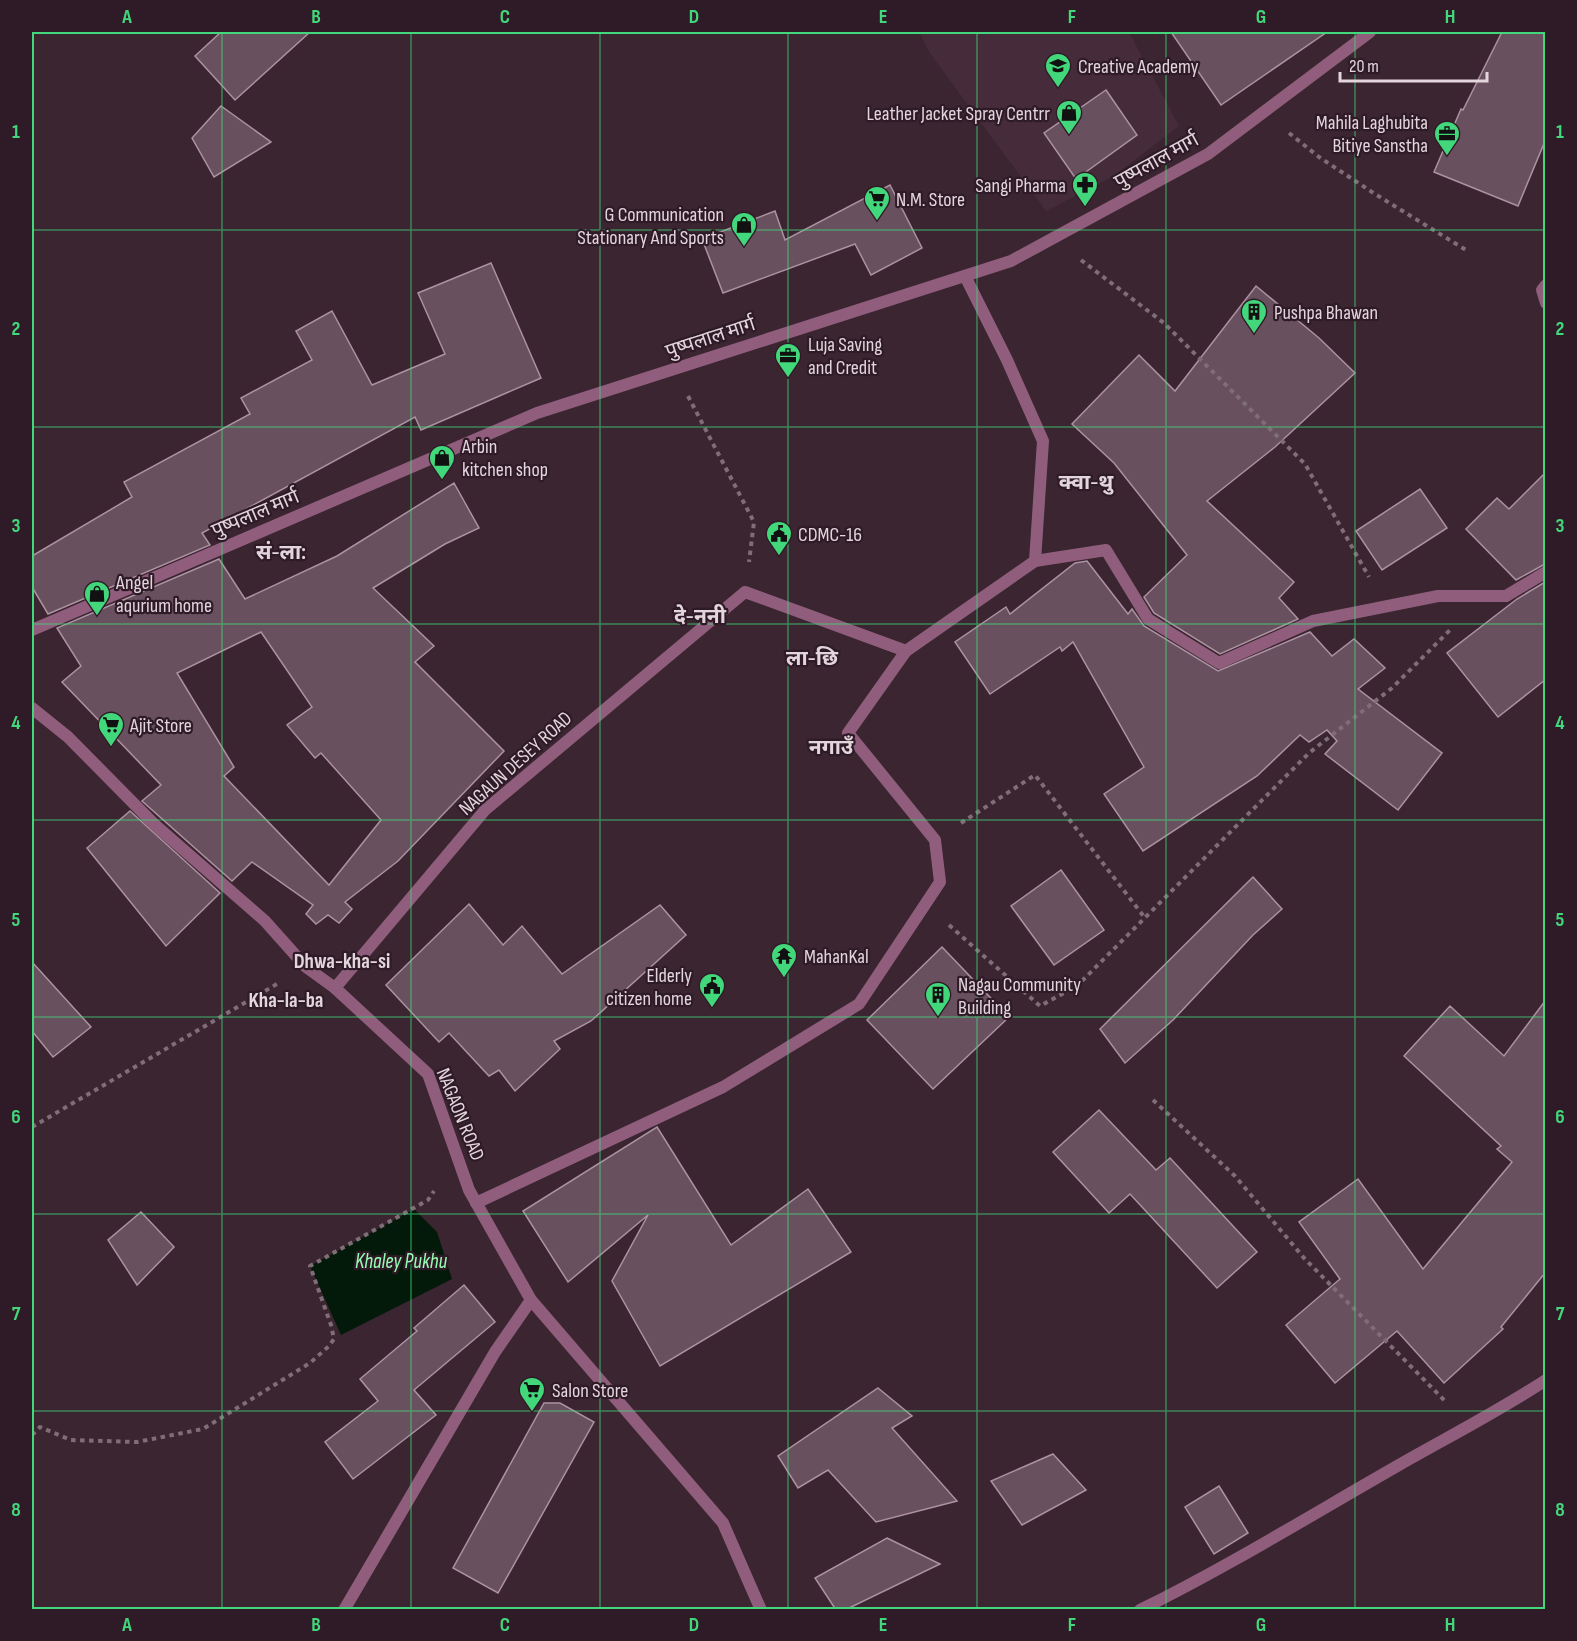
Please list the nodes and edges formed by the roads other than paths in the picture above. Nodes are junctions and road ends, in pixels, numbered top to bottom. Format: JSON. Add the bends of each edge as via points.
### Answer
{"nodes":[{"id":1,"x":1370,"y":32,"type":"edge"},
{"id":2,"x":965,"y":276,"type":"junction"},
{"id":3,"x":1545,"y":285,"type":"edge"},
{"id":4,"x":1545,"y":303,"type":"edge"},
{"id":5,"x":1035,"y":561,"type":"junction"},
{"id":6,"x":1545,"y":572,"type":"edge"},
{"id":7,"x":32,"y":630,"type":"edge"},
{"id":8,"x":906,"y":651,"type":"junction"},
{"id":9,"x":32,"y":708,"type":"edge"},
{"id":10,"x":335,"y":988,"type":"junction"},
{"id":11,"x":476,"y":1203,"type":"junction"},
{"id":12,"x":531,"y":1300,"type":"junction"},
{"id":13,"x":1545,"y":1380,"type":"edge"},
{"id":14,"x":344,"y":1610,"type":"edge"},
{"id":15,"x":761,"y":1610,"type":"edge"},
{"id":16,"x":1140,"y":1610,"type":"edge"}],
"edges":[{"from":1,"to":2,"type":"street","name":"पुष्पलाल मार्ग","via":[[1208,154],[1011,261]]},
{"from":2,"to":5,"type":"street","via":[[1043,441]]},
{"from":2,"to":7,"type":"street","name":"पुष्पलाल मार्ग","via":[[537,413]]},
{"from":3,"to":4,"type":"street"},
{"from":5,"to":6,"type":"street","via":[[1106,550],[1148,619],[1219,663],[1313,621],[1438,596],[1506,596]]},
{"from":5,"to":8,"type":"street"},
{"from":8,"to":10,"type":"street","name":"NAGAUN DESEY ROAD","via":[[745,592],[485,810]]},
{"from":8,"to":11,"type":"street","via":[[848,733],[935,840],[940,882],[859,1004],[723,1087]]},
{"from":9,"to":10,"type":"street","name":"NAGAON ROAD","via":[[68,737],[154,824],[265,921],[306,967]]},
{"from":10,"to":11,"type":"street","name":"NAGAON ROAD","via":[[429,1074]]},
{"from":11,"to":12,"type":"street","name":"NAGAON ROAD"},
{"from":12,"to":14,"type":"street","via":[[495,1352]]},
{"from":12,"to":15,"type":"street","name":"NAGAON ROAD","via":[[723,1523]]},
{"from":13,"to":16,"type":"street","via":[[1267,1543]]}]}
